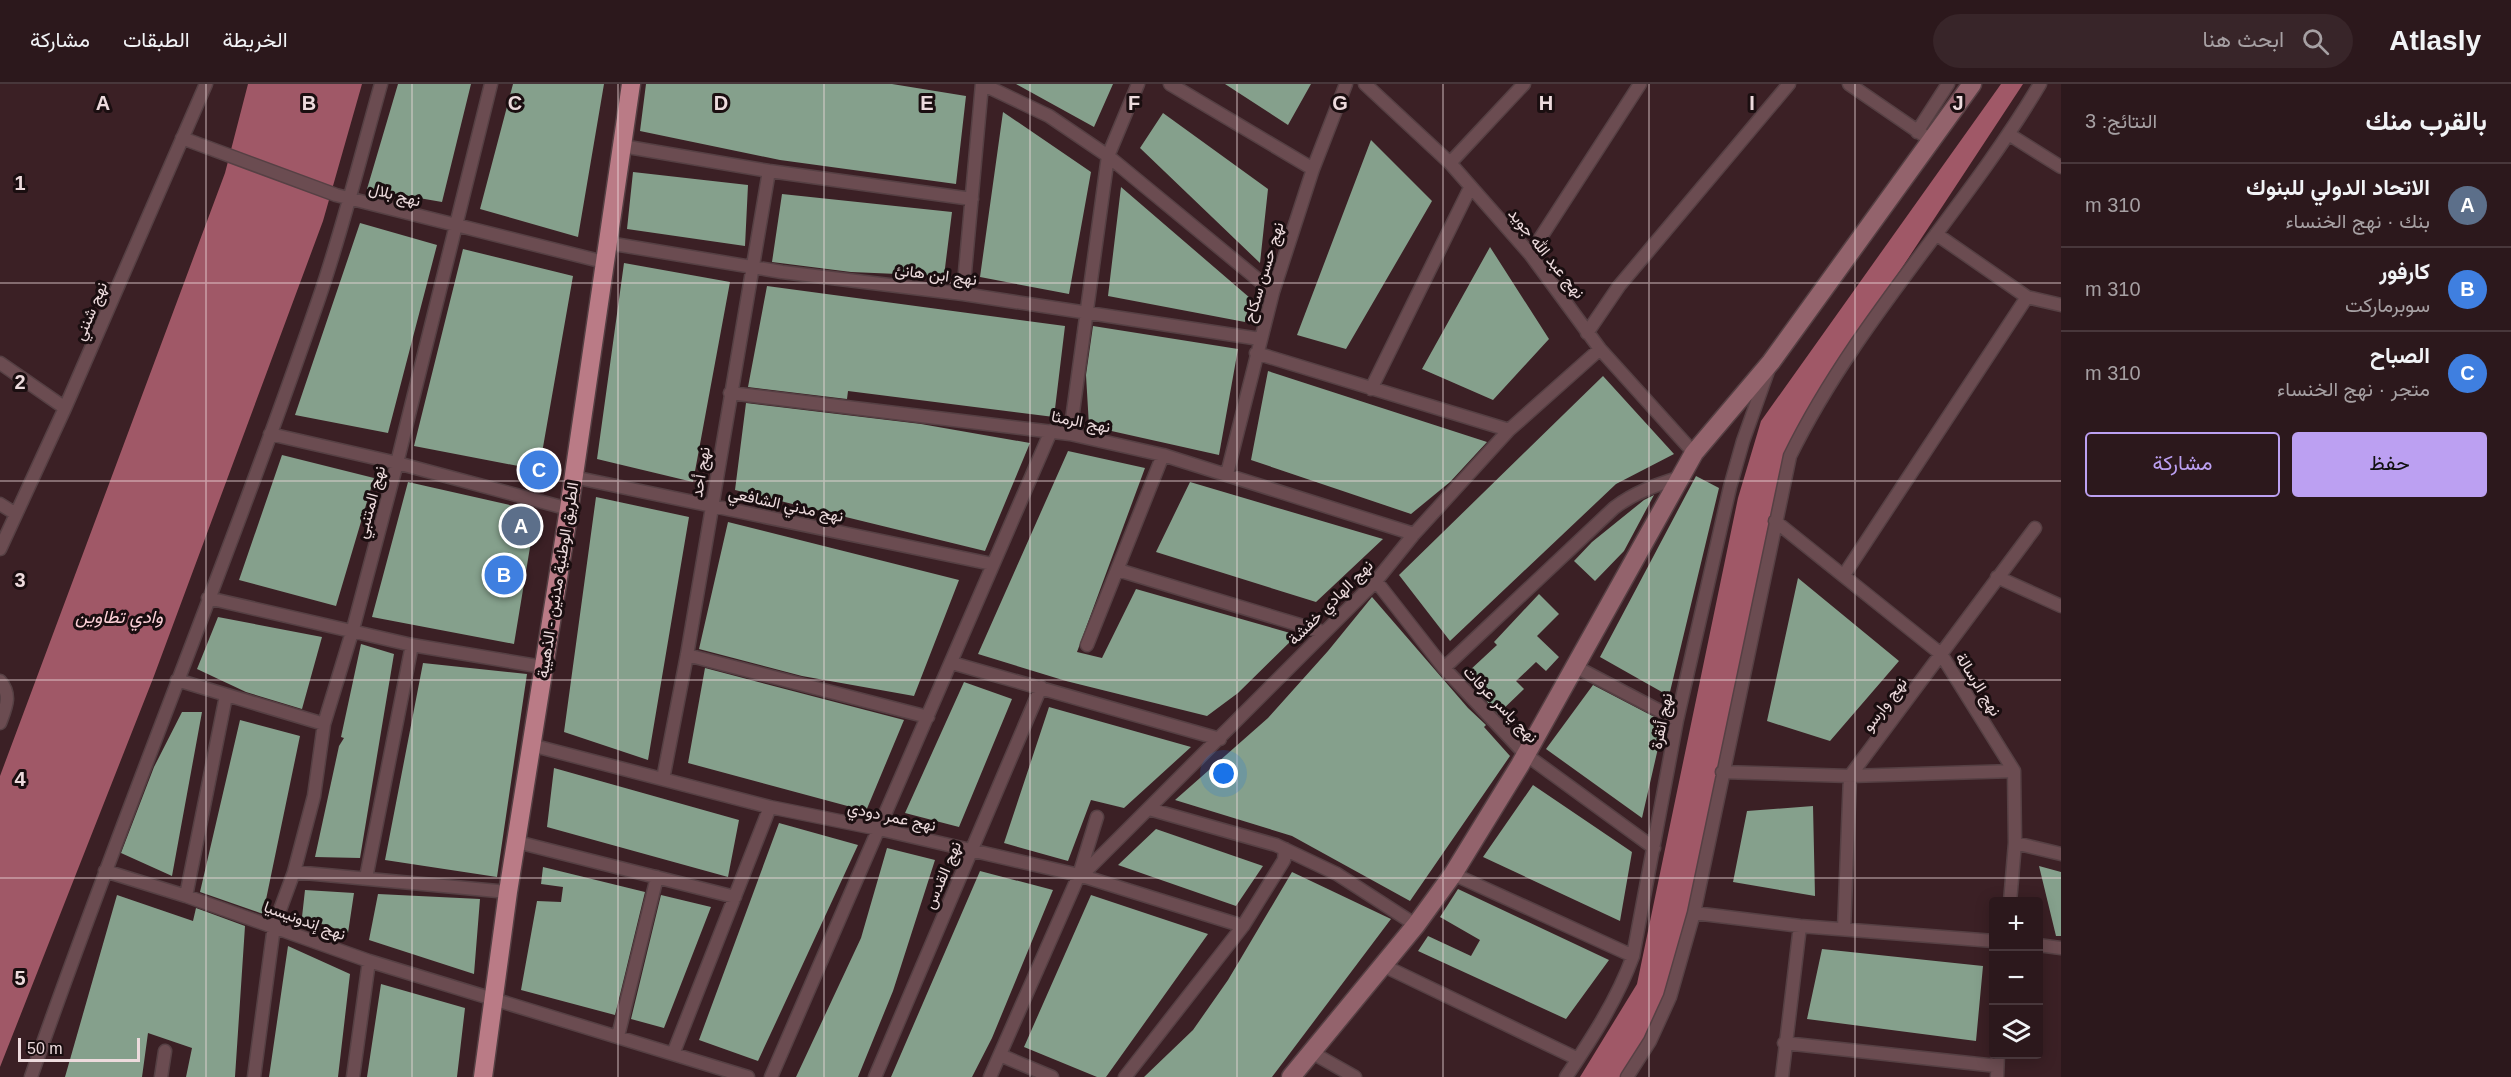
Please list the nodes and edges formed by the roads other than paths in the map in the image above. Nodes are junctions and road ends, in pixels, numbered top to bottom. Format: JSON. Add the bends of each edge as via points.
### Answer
{"nodes":[{"id":1,"x":206,"y":84,"type":"edge"},
{"id":2,"x":381,"y":84,"type":"edge"},
{"id":3,"x":490,"y":84,"type":"edge"},
{"id":4,"x":631,"y":84,"type":"edge"},
{"id":5,"x":982,"y":84,"type":"edge"},
{"id":6,"x":1138,"y":84,"type":"edge"},
{"id":7,"x":1170,"y":84,"type":"edge"},
{"id":8,"x":1346,"y":84,"type":"edge"},
{"id":9,"x":1365,"y":84,"type":"edge"},
{"id":10,"x":1524,"y":84,"type":"edge"},
{"id":11,"x":1640,"y":84,"type":"edge"},
{"id":12,"x":1789,"y":84,"type":"edge"},
{"id":13,"x":1849,"y":84,"type":"edge"},
{"id":14,"x":1948,"y":84,"type":"edge"},
{"id":15,"x":1972,"y":84,"type":"edge"},
{"id":16,"x":2040,"y":84,"type":"edge"},
{"id":17,"x":2010,"y":135,"type":"junction"},
{"id":18,"x":1924,"y":136,"type":"junction"},
{"id":19,"x":182,"y":138,"type":"junction"},
{"id":20,"x":622,"y":146,"type":"junction"},
{"id":21,"x":1108,"y":156,"type":"junction"},
{"id":22,"x":1450,"y":163,"type":"junction"},
{"id":23,"x":2061,"y":167,"type":"edge"},
{"id":24,"x":1313,"y":169,"type":"junction"},
{"id":25,"x":770,"y":171,"type":"junction"},
{"id":26,"x":1470,"y":188,"type":"junction"},
{"id":27,"x":348,"y":199,"type":"junction"},
{"id":28,"x":972,"y":199,"type":"junction"},
{"id":29,"x":455,"y":226,"type":"junction"},
{"id":30,"x":1936,"y":234,"type":"junction"},
{"id":31,"x":608,"y":243,"type":"junction"},
{"id":32,"x":1530,"y":254,"type":"junction"},
{"id":33,"x":604,"y":262,"type":"junction"},
{"id":34,"x":751,"y":266,"type":"junction"},
{"id":35,"x":1273,"y":292,"type":"junction"},
{"id":36,"x":963,"y":294,"type":"junction"},
{"id":37,"x":2027,"y":297,"type":"junction"},
{"id":38,"x":2061,"y":305,"type":"edge"},
{"id":39,"x":1086,"y":311,"type":"junction"},
{"id":40,"x":1587,"y":333,"type":"junction"},
{"id":41,"x":1260,"y":339,"type":"junction"},
{"id":42,"x":1600,"y":349,"type":"junction"},
{"id":43,"x":1256,"y":353,"type":"junction"},
{"id":44,"x":1772,"y":362,"type":"junction"},
{"id":45,"x":0,"y":363,"type":"edge"},
{"id":46,"x":1371,"y":388,"type":"junction"},
{"id":47,"x":730,"y":393,"type":"junction"},
{"id":48,"x":65,"y":408,"type":"junction"},
{"id":49,"x":1509,"y":430,"type":"junction"},
{"id":50,"x":1051,"y":431,"type":"junction"},
{"id":51,"x":270,"y":434,"type":"junction"},
{"id":52,"x":1070,"y":434,"type":"junction"},
{"id":53,"x":1695,"y":453,"type":"junction"},
{"id":54,"x":1163,"y":455,"type":"junction"},
{"id":55,"x":397,"y":463,"type":"junction"},
{"id":56,"x":1227,"y":474,"type":"junction"},
{"id":57,"x":573,"y":477,"type":"junction"},
{"id":58,"x":1681,"y":477,"type":"junction"},
{"id":59,"x":0,"y":504,"type":"edge"},
{"id":60,"x":712,"y":506,"type":"junction"},
{"id":61,"x":569,"y":509,"type":"junction"},
{"id":62,"x":16,"y":514,"type":"junction"},
{"id":63,"x":1775,"y":521,"type":"junction"},
{"id":64,"x":2035,"y":528,"type":"dead end"},
{"id":65,"x":1414,"y":534,"type":"junction"},
{"id":66,"x":0,"y":549,"type":"edge"},
{"id":67,"x":992,"y":564,"type":"junction"},
{"id":68,"x":1118,"y":570,"type":"junction"},
{"id":69,"x":1844,"y":575,"type":"junction"},
{"id":70,"x":1997,"y":577,"type":"junction"},
{"id":71,"x":1376,"y":581,"type":"junction"},
{"id":72,"x":208,"y":598,"type":"junction"},
{"id":73,"x":2061,"y":606,"type":"edge"},
{"id":74,"x":353,"y":629,"type":"junction"},
{"id":75,"x":1323,"y":632,"type":"junction"},
{"id":76,"x":412,"y":645,"type":"junction"},
{"id":77,"x":1087,"y":645,"type":"dead end"},
{"id":78,"x":1941,"y":654,"type":"junction"},
{"id":79,"x":687,"y":655,"type":"junction"},
{"id":80,"x":952,"y":663,"type":"junction"},
{"id":81,"x":543,"y":667,"type":"junction"},
{"id":82,"x":1576,"y":667,"type":"junction"},
{"id":83,"x":1444,"y":668,"type":"junction"},
{"id":84,"x":177,"y":680,"type":"junction"},
{"id":85,"x":0,"y":681,"type":"edge"},
{"id":86,"x":1041,"y":687,"type":"junction"},
{"id":87,"x":226,"y":696,"type":"junction"},
{"id":88,"x":928,"y":717,"type":"junction"},
{"id":89,"x":1677,"y":720,"type":"junction"},
{"id":90,"x":0,"y":723,"type":"edge"},
{"id":91,"x":324,"y":724,"type":"junction"},
{"id":92,"x":1220,"y":740,"type":"junction"},
{"id":93,"x":531,"y":745,"type":"junction"},
{"id":94,"x":1525,"y":754,"type":"junction"},
{"id":95,"x":2014,"y":771,"type":"junction"},
{"id":96,"x":1722,"y":772,"type":"junction"},
{"id":97,"x":1850,"y":776,"type":"junction"},
{"id":98,"x":663,"y":779,"type":"junction"},
{"id":99,"x":770,"y":807,"type":"junction"},
{"id":100,"x":1149,"y":809,"type":"junction"},
{"id":101,"x":1096,"y":817,"type":"dead end"},
{"id":102,"x":879,"y":829,"type":"junction"},
{"id":103,"x":518,"y":842,"type":"junction"},
{"id":104,"x":2014,"y":843,"type":"junction"},
{"id":105,"x":1654,"y":848,"type":"junction"},
{"id":106,"x":1285,"y":849,"type":"junction"},
{"id":107,"x":971,"y":850,"type":"junction"},
{"id":108,"x":2061,"y":854,"type":"edge"},
{"id":109,"x":105,"y":871,"type":"junction"},
{"id":110,"x":294,"y":872,"type":"junction"},
{"id":111,"x":1454,"y":874,"type":"junction"},
{"id":112,"x":1080,"y":876,"type":"junction"},
{"id":113,"x":657,"y":877,"type":"junction"},
{"id":114,"x":366,"y":878,"type":"junction"},
{"id":115,"x":508,"y":892,"type":"junction"},
{"id":116,"x":186,"y":896,"type":"junction"},
{"id":117,"x":735,"y":897,"type":"junction"},
{"id":118,"x":2010,"y":897,"type":"edge"},
{"id":119,"x":1695,"y":913,"type":"junction"},
{"id":120,"x":1416,"y":925,"type":"junction"},
{"id":121,"x":274,"y":926,"type":"junction"},
{"id":122,"x":1243,"y":926,"type":"junction"},
{"id":123,"x":1800,"y":926,"type":"junction"},
{"id":124,"x":1844,"y":929,"type":"junction"},
{"id":125,"x":1989,"y":940,"type":"edge"},
{"id":126,"x":2043,"y":946,"type":"edge"},
{"id":127,"x":2061,"y":948,"type":"edge"},
{"id":128,"x":1633,"y":956,"type":"junction"},
{"id":129,"x":369,"y":961,"type":"junction"},
{"id":130,"x":1382,"y":965,"type":"junction"},
{"id":131,"x":495,"y":998,"type":"junction"},
{"id":132,"x":618,"y":1036,"type":"junction"},
{"id":133,"x":1784,"y":1043,"type":"junction"},
{"id":134,"x":165,"y":1051,"type":"dead end"},
{"id":135,"x":1311,"y":1052,"type":"junction"},
{"id":136,"x":673,"y":1054,"type":"junction"},
{"id":137,"x":1000,"y":1055,"type":"junction"},
{"id":138,"x":1578,"y":1059,"type":"junction"},
{"id":139,"x":1997,"y":1066,"type":"edge"},
{"id":140,"x":31,"y":1077,"type":"edge"},
{"id":141,"x":161,"y":1077,"type":"edge"},
{"id":142,"x":254,"y":1077,"type":"edge"},
{"id":143,"x":353,"y":1077,"type":"edge"},
{"id":144,"x":483,"y":1077,"type":"edge"},
{"id":145,"x":748,"y":1077,"type":"edge"},
{"id":146,"x":771,"y":1077,"type":"edge"},
{"id":147,"x":875,"y":1077,"type":"edge"},
{"id":148,"x":990,"y":1077,"type":"edge"},
{"id":149,"x":1052,"y":1077,"type":"edge"},
{"id":150,"x":1125,"y":1077,"type":"edge"},
{"id":151,"x":1291,"y":1077,"type":"edge"},
{"id":152,"x":1355,"y":1077,"type":"edge"},
{"id":153,"x":1566,"y":1077,"type":"edge"},
{"id":154,"x":1627,"y":1077,"type":"edge"},
{"id":155,"x":1782,"y":1077,"type":"edge"}],
"edges":[{"from":1,"to":19,"type":"street","name":"نهج شنني"},
{"from":2,"to":27,"type":"street"},
{"from":3,"to":29,"type":"street","name":"نهج المتنبي"},
{"from":4,"to":20,"type":"main road","name":"الطريق الوطنية مدنين - الذهيبة"},
{"from":5,"to":21,"type":"street","via":[[1049,116]]},
{"from":5,"to":28,"type":"street"},
{"from":6,"to":21,"type":"street"},
{"from":7,"to":24,"type":"street"},
{"from":8,"to":24,"type":"street","name":"نهج حسن سكاح"},
{"from":9,"to":22,"type":"street","name":"نهج عبد الله جويد"},
{"from":10,"to":22,"type":"street"},
{"from":11,"to":32,"type":"street"},
{"from":12,"to":40,"type":"street","via":[[1619,286]]},
{"from":13,"to":18,"type":"street"},
{"from":14,"to":18,"type":"street"},
{"from":15,"to":18,"type":"main road"},
{"from":16,"to":17,"type":"street"},
{"from":17,"to":23,"type":"street"},
{"from":17,"to":30,"type":"street"},
{"from":18,"to":44,"type":"main road"},
{"from":19,"to":27,"type":"street","name":"نهج بلال"},
{"from":19,"to":48,"type":"street","name":"نهج شنني"},
{"from":20,"to":25,"type":"street"},
{"from":20,"to":31,"type":"main road","name":"الطريق الوطنية مدنين - الذهيبة"},
{"from":21,"to":35,"type":"street"},
{"from":21,"to":39,"type":"street"},
{"from":22,"to":26,"type":"street","name":"نهج عبد الله جويد"},
{"from":24,"to":35,"type":"street","name":"نهج حسن سكاح"},
{"from":25,"to":28,"type":"street"},
{"from":25,"to":34,"type":"street","name":"نهج أحد"},
{"from":26,"to":32,"type":"street","name":"نهج عبد الله جويد"},
{"from":26,"to":46,"type":"street"},
{"from":27,"to":29,"type":"street","name":"نهج بلال"},
{"from":27,"to":51,"type":"street","via":[[320,295]]},
{"from":28,"to":36,"type":"street"},
{"from":29,"to":33,"type":"street","name":"نهج بلال"},
{"from":29,"to":55,"type":"street","name":"نهج المتنبي"},
{"from":30,"to":37,"type":"street"},
{"from":30,"to":63,"type":"street","via":[[1816,405],[1790,456]]},
{"from":31,"to":33,"type":"main road","name":"الطريق الوطنية مدنين - الذهيبة"},
{"from":31,"to":34,"type":"street","name":"نهج ابن هانئ"},
{"from":32,"to":40,"type":"street","name":"نهج عبد الله جويد"},
{"from":33,"to":57,"type":"main road","name":"الطريق الوطنية مدنين - الذهيبة"},
{"from":34,"to":36,"type":"street","name":"نهج ابن هانئ"},
{"from":34,"to":47,"type":"street","name":"نهج أحد"},
{"from":35,"to":41,"type":"street","name":"نهج حسن سكاح"},
{"from":36,"to":39,"type":"street","name":"نهج ابن هانئ"},
{"from":37,"to":38,"type":"street"},
{"from":37,"to":69,"type":"street"},
{"from":39,"to":41,"type":"street","name":"نهج ابن هانئ"},
{"from":39,"to":52,"type":"street"},
{"from":40,"to":42,"type":"street","name":"نهج عبد الله جويد"},
{"from":41,"to":43,"type":"street","name":"نهج حسن سكاح"},
{"from":42,"to":49,"type":"street","name":"نهج الهادي خفشة"},
{"from":42,"to":53,"type":"street","name":"نهج عبد الله جويد"},
{"from":43,"to":46,"type":"street"},
{"from":43,"to":56,"type":"street","name":"نهج حسن سكاح"},
{"from":44,"to":53,"type":"main road"},
{"from":44,"to":89,"type":"street","name":"نهج أنقرة","via":[[1743,441]]},
{"from":45,"to":48,"type":"street"},
{"from":46,"to":49,"type":"street"},
{"from":47,"to":50,"type":"street","name":"نهج الرمثا"},
{"from":47,"to":60,"type":"street","name":"نهج أحد"},
{"from":48,"to":62,"type":"street","name":"نهج شنني"},
{"from":49,"to":65,"type":"street","name":"نهج الهادي خفشة"},
{"from":50,"to":52,"type":"street","name":"نهج الرمثا"},
{"from":50,"to":67,"type":"street"},
{"from":51,"to":55,"type":"street"},
{"from":51,"to":72,"type":"street"},
{"from":52,"to":54,"type":"street","name":"نهج الرمثا"},
{"from":53,"to":58,"type":"main road"},
{"from":54,"to":56,"type":"street","name":"نهج الرمثا"},
{"from":54,"to":68,"type":"street"},
{"from":55,"to":61,"type":"street"},
{"from":55,"to":74,"type":"street","name":"نهج المتنبي"},
{"from":56,"to":65,"type":"street","name":"نهج الرمثا"},
{"from":57,"to":60,"type":"street","name":"نهج مدني الشافعي"},
{"from":57,"to":61,"type":"main road","name":"الطريق الوطنية مدنين - الذهيبة"},
{"from":58,"to":82,"type":"main road"},
{"from":58,"to":83,"type":"street","via":[[1651,486],[1614,508]]},
{"from":59,"to":62,"type":"street"},
{"from":60,"to":67,"type":"street","name":"نهج مدني الشافعي"},
{"from":60,"to":79,"type":"street","name":"نهج أحد"},
{"from":61,"to":81,"type":"main road","name":"الطريق الوطنية مدنين - الذهيبة"},
{"from":62,"to":66,"type":"street","name":"نهج شنني"},
{"from":63,"to":69,"type":"street","name":"نهج الرسالة"},
{"from":63,"to":96,"type":"street"},
{"from":64,"to":70,"type":"street","name":"نهج وارسو"},
{"from":65,"to":71,"type":"street","name":"نهج الهادي خفشة"},
{"from":67,"to":80,"type":"street"},
{"from":68,"to":75,"type":"street"},
{"from":68,"to":77,"type":"street"},
{"from":69,"to":78,"type":"street","name":"نهج الرسالة"},
{"from":70,"to":73,"type":"street"},
{"from":70,"to":78,"type":"street","name":"نهج وارسو"},
{"from":71,"to":75,"type":"street","name":"نهج الهادي خفشة"},
{"from":71,"to":83,"type":"street","name":"نهج ياسر عرفات"},
{"from":72,"to":74,"type":"street"},
{"from":72,"to":84,"type":"street"},
{"from":74,"to":76,"type":"street"},
{"from":74,"to":91,"type":"street","name":"نهج المتنبي"},
{"from":75,"to":92,"type":"street","name":"نهج الهادي خفشة"},
{"from":76,"to":81,"type":"street"},
{"from":76,"to":114,"type":"street"},
{"from":78,"to":95,"type":"street","name":"نهج الرسالة"},
{"from":78,"to":97,"type":"street","name":"نهج وارسو"},
{"from":79,"to":88,"type":"street"},
{"from":79,"to":98,"type":"street","name":"نهج أحد"},
{"from":80,"to":86,"type":"street"},
{"from":80,"to":88,"type":"street"},
{"from":81,"to":93,"type":"main road","name":"الطريق الوطنية مدنين - الذهيبة"},
{"from":82,"to":89,"type":"street"},
{"from":82,"to":94,"type":"main road"},
{"from":83,"to":94,"type":"street","name":"نهج ياسر عرفات"},
{"from":84,"to":87,"type":"street"},
{"from":84,"to":109,"type":"street"},
{"from":85,"to":90,"type":"street","via":[[8,702]]},
{"from":86,"to":92,"type":"street"},
{"from":86,"to":107,"type":"street","name":"نهج القدس"},
{"from":87,"to":91,"type":"street"},
{"from":87,"to":116,"type":"street"},
{"from":88,"to":102,"type":"street"},
{"from":89,"to":105,"type":"street","name":"نهج أنقرة"},
{"from":91,"to":110,"type":"street","name":"نهج المتنبي","via":[[314,796]]},
{"from":92,"to":100,"type":"street","name":"نهج الهادي خفشة"},
{"from":93,"to":98,"type":"street","name":"نهج عمر دودي"},
{"from":93,"to":103,"type":"main road","name":"الطريق الوطنية مدنين - الذهيبة"},
{"from":94,"to":105,"type":"street","name":"نهج ياسر عرفات"},
{"from":94,"to":111,"type":"main road"},
{"from":95,"to":97,"type":"street"},
{"from":95,"to":104,"type":"street"},
{"from":96,"to":97,"type":"street"},
{"from":96,"to":119,"type":"street"},
{"from":97,"to":124,"type":"street"},
{"from":98,"to":99,"type":"street","name":"نهج عمر دودي"},
{"from":99,"to":102,"type":"street","name":"نهج عمر دودي"},
{"from":99,"to":117,"type":"street"},
{"from":100,"to":106,"type":"street"},
{"from":100,"to":112,"type":"street","name":"نهج الهادي خفشة"},
{"from":101,"to":112,"type":"street"},
{"from":102,"to":107,"type":"street","name":"نهج عمر دودي"},
{"from":102,"to":146,"type":"street"},
{"from":103,"to":113,"type":"street"},
{"from":103,"to":115,"type":"main road","name":"الطريق الوطنية مدنين - الذهيبة"},
{"from":104,"to":108,"type":"street"},
{"from":104,"to":118,"type":"street"},
{"from":105,"to":128,"type":"street","name":"نهج أنقرة"},
{"from":106,"to":120,"type":"street","via":[[1337,874]]},
{"from":106,"to":122,"type":"street","via":[[1284,860]]},
{"from":107,"to":112,"type":"street","name":"نهج عمر دودي"},
{"from":107,"to":147,"type":"street","name":"نهج القدس"},
{"from":109,"to":116,"type":"street","name":"نهج إندونيسيا"},
{"from":109,"to":140,"type":"street"},
{"from":110,"to":114,"type":"street"},
{"from":110,"to":121,"type":"street","name":"نهج المتنبي"},
{"from":111,"to":120,"type":"main road"},
{"from":111,"to":128,"type":"street"},
{"from":112,"to":122,"type":"street","name":"نهج عمر دودي"},
{"from":112,"to":137,"type":"street","name":"نهج الهادي خفشة"},
{"from":113,"to":117,"type":"street"},
{"from":113,"to":132,"type":"street"},
{"from":114,"to":115,"type":"street"},
{"from":115,"to":131,"type":"main road","name":"الطريق الوطنية مدنين - الذهيبة"},
{"from":116,"to":121,"type":"street","name":"نهج إندونيسيا"},
{"from":117,"to":136,"type":"street"},
{"from":119,"to":123,"type":"street"},
{"from":119,"to":154,"type":"street","via":[[1670,997],[1650,1041]]},
{"from":120,"to":130,"type":"main road"},
{"from":121,"to":129,"type":"street","name":"نهج إندونيسيا"},
{"from":121,"to":142,"type":"street","name":"نهج المتنبي"},
{"from":122,"to":150,"type":"street"},
{"from":123,"to":124,"type":"street"},
{"from":123,"to":133,"type":"street"},
{"from":124,"to":125,"type":"street"},
{"from":126,"to":127,"type":"street"},
{"from":128,"to":138,"type":"street","name":"نهج أنقرة","via":[[1605,1018]]},
{"from":129,"to":131,"type":"street","name":"نهج إندونيسيا"},
{"from":129,"to":143,"type":"street"},
{"from":130,"to":135,"type":"main road"},
{"from":130,"to":138,"type":"street"},
{"from":131,"to":132,"type":"street","name":"نهج إندونيسيا"},
{"from":131,"to":144,"type":"main road","name":"الطريق الوطنية مدنين - الذهيبة"},
{"from":132,"to":136,"type":"street","name":"نهج إندونيسيا"},
{"from":133,"to":139,"type":"street"},
{"from":133,"to":155,"type":"street"},
{"from":134,"to":141,"type":"street"},
{"from":135,"to":151,"type":"main road"},
{"from":135,"to":152,"type":"street"},
{"from":136,"to":145,"type":"street","name":"نهج إندونيسيا"},
{"from":137,"to":148,"type":"street","name":"نهج الهادي خفشة"},
{"from":137,"to":149,"type":"street"},
{"from":138,"to":153,"type":"street","name":"نهج أنقرة"}]}
